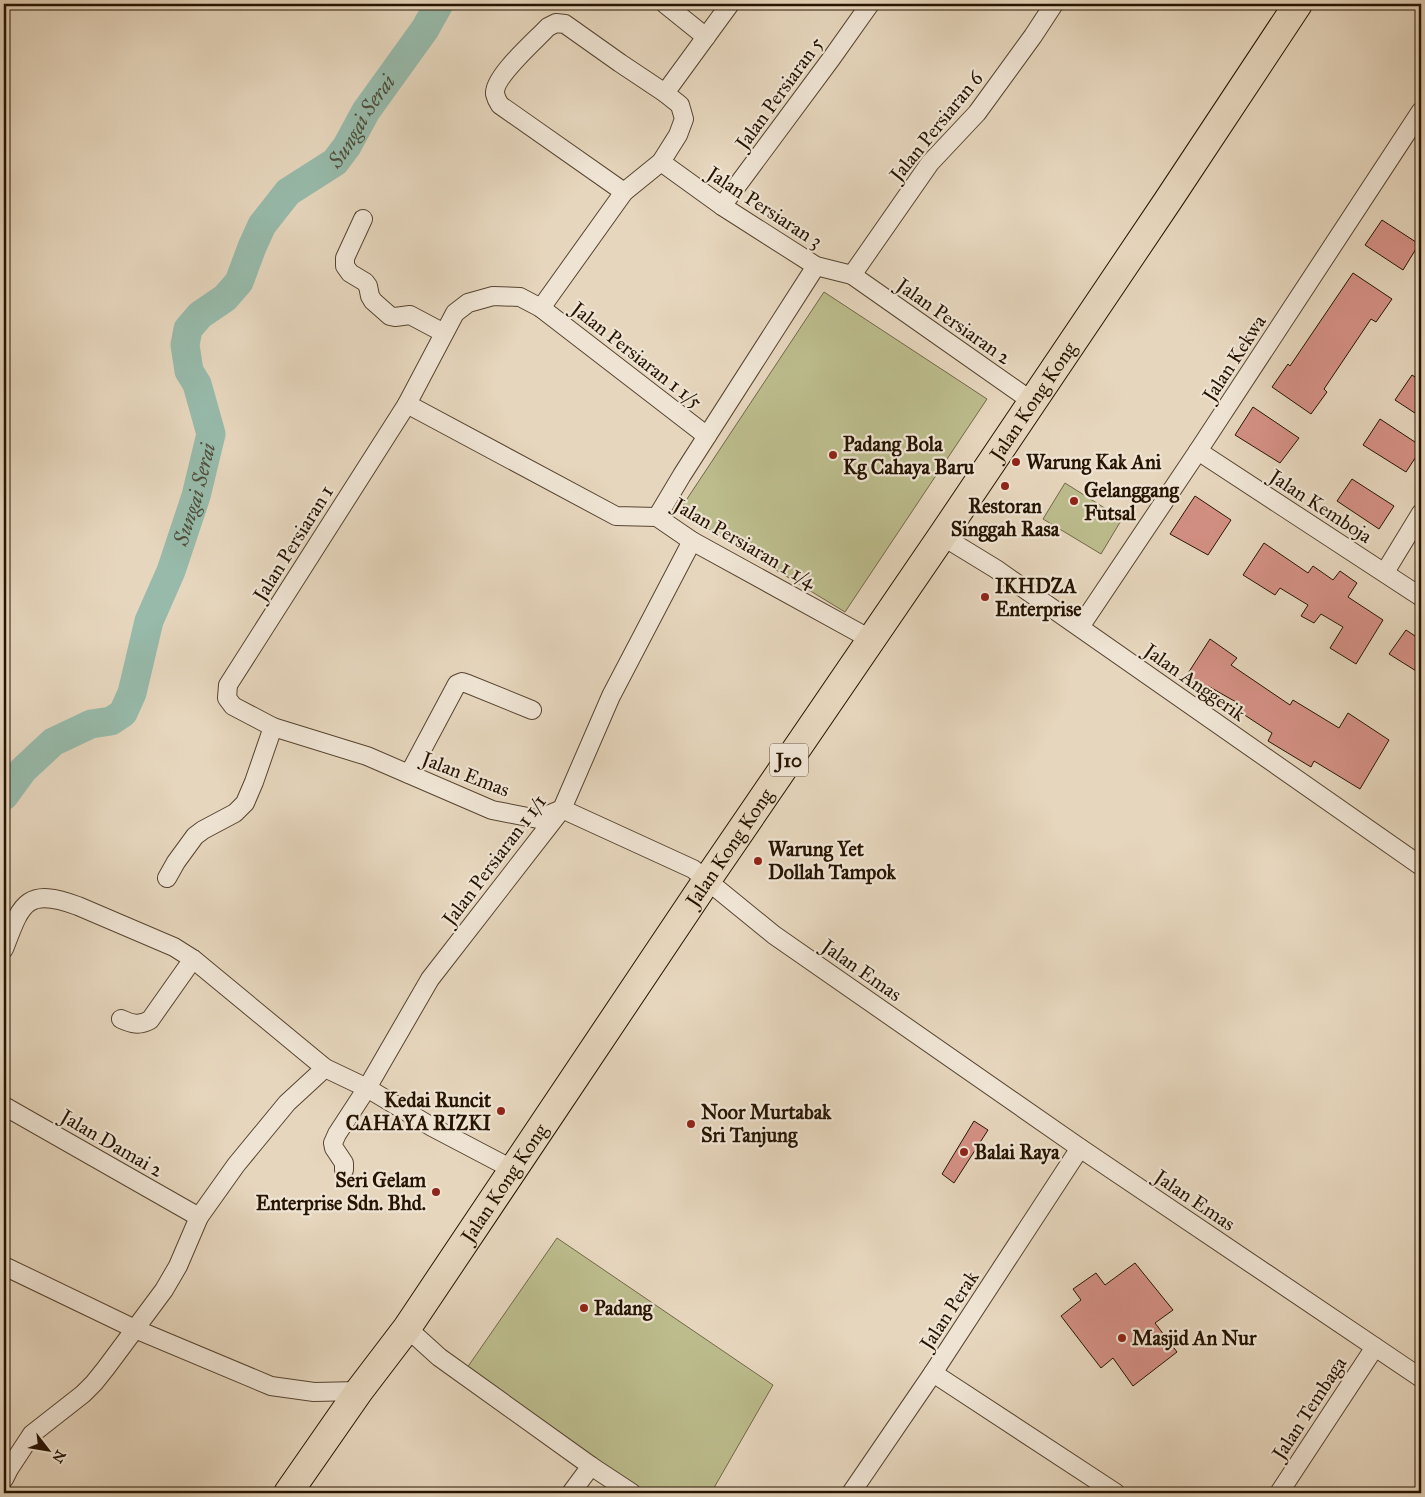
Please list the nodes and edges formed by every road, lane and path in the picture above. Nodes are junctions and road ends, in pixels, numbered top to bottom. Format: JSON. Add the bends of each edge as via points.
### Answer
{"nodes":[{"id":1,"x":665,"y":4,"type":"edge"},
{"id":2,"x":730,"y":4,"type":"edge"},
{"id":3,"x":870,"y":4,"type":"edge"},
{"id":4,"x":1054,"y":4,"type":"edge"},
{"id":5,"x":1295,"y":10,"type":"edge"},
{"id":6,"x":706,"y":38,"type":"junction"},
{"id":7,"x":665,"y":93,"type":"junction"},
{"id":8,"x":1421,"y":111,"type":"edge"},
{"id":9,"x":661,"y":162,"type":"junction"},
{"id":10,"x":624,"y":192,"type":"junction"},
{"id":11,"x":722,"y":206,"type":"junction"},
{"id":12,"x":363,"y":219,"type":"dead end"},
{"id":13,"x":816,"y":266,"type":"junction"},
{"id":14,"x":852,"y":275,"type":"junction"},
{"id":15,"x":541,"y":308,"type":"junction"},
{"id":16,"x":444,"y":333,"type":"junction"},
{"id":17,"x":1032,"y":402,"type":"junction"},
{"id":18,"x":407,"y":404,"type":"junction"},
{"id":19,"x":707,"y":436,"type":"junction"},
{"id":20,"x":1198,"y":451,"type":"junction"},
{"id":21,"x":1421,"y":513,"type":"edge"},
{"id":22,"x":657,"y":516,"type":"junction"},
{"id":23,"x":942,"y":536,"type":"junction"},
{"id":24,"x":692,"y":541,"type":"junction"},
{"id":25,"x":1385,"y":572,"type":"junction"},
{"id":26,"x":1421,"y":597,"type":"edge"},
{"id":27,"x":1080,"y":627,"type":"junction"},
{"id":28,"x":872,"y":640,"type":"junction"},
{"id":29,"x":233,"y":706,"type":"joint"},
{"id":30,"x":532,"y":710,"type":"dead end"},
{"id":31,"x":273,"y":728,"type":"junction"},
{"id":32,"x":409,"y":774,"type":"junction"},
{"id":33,"x":562,"y":809,"type":"junction"},
{"id":34,"x":1421,"y":866,"type":"edge"},
{"id":35,"x":167,"y":878,"type":"dead end"},
{"id":36,"x":707,"y":880,"type":"junction"},
{"id":37,"x":4,"y":949,"type":"edge"},
{"id":38,"x":193,"y":959,"type":"junction"},
{"id":39,"x":121,"y":1019,"type":"dead end"},
{"id":40,"x":325,"y":1068,"type":"junction"},
{"id":41,"x":367,"y":1088,"type":"junction"},
{"id":42,"x":4,"y":1106,"type":"edge"},
{"id":43,"x":1080,"y":1148,"type":"junction"},
{"id":44,"x":512,"y":1169,"type":"junction"},
{"id":45,"x":344,"y":1170,"type":"dead end"},
{"id":46,"x":199,"y":1217,"type":"junction"},
{"id":47,"x":4,"y":1266,"type":"edge"},
{"id":48,"x":407,"y":1328,"type":"junction"},
{"id":49,"x":136,"y":1330,"type":"junction"},
{"id":50,"x":1375,"y":1347,"type":"junction"},
{"id":51,"x":933,"y":1373,"type":"junction"},
{"id":52,"x":1421,"y":1378,"type":"edge"},
{"id":53,"x":359,"y":1391,"type":"junction"},
{"id":54,"x":591,"y":1466,"type":"junction"},
{"id":55,"x":4,"y":1479,"type":"edge"},
{"id":56,"x":288,"y":1493,"type":"edge"},
{"id":57,"x":571,"y":1493,"type":"edge"},
{"id":58,"x":632,"y":1493,"type":"edge"},
{"id":59,"x":851,"y":1493,"type":"edge"},
{"id":60,"x":1116,"y":1493,"type":"edge"},
{"id":61,"x":1279,"y":1493,"type":"edge"}],
"edges":[{"from":1,"to":6,"type":"street"},
{"from":2,"to":6,"type":"street"},
{"from":3,"to":11,"type":"street","name":"Jalan Persiaran 5"},
{"from":4,"to":14,"type":"street","name":"Jalan Persiaran 6","via":[[977,113],[930,163]]},
{"from":5,"to":17,"type":"main road","name":"Jalan Kong Kong","number":"J10"},
{"from":6,"to":7,"type":"street"},
{"from":7,"to":9,"type":"street","via":[[680,105],[684,120]]},
{"from":7,"to":10,"type":"street","via":[[565,24],[556,23],[548,27],[504,72],[496,88],[495,95],[500,105]]},
{"from":8,"to":20,"type":"street","name":"Jalan Kekwa"},
{"from":9,"to":10,"type":"street"},
{"from":9,"to":11,"type":"street","name":"Jalan Persiaran 3"},
{"from":10,"to":15,"type":"street"},
{"from":11,"to":13,"type":"street","name":"Jalan Persiaran 3"},
{"from":12,"to":16,"type":"street","via":[[345,258],[345,266],[365,282],[373,301],[390,316],[410,315]]},
{"from":13,"to":14,"type":"street","name":"Jalan Persiaran 3"},
{"from":13,"to":19,"type":"street"},
{"from":14,"to":17,"type":"street","name":"Jalan Persiaran 2"},
{"from":15,"to":16,"type":"street","name":"Jalan Persiaran 1 1/5","via":[[520,297],[493,296],[468,303],[455,313]]},
{"from":15,"to":19,"type":"street","name":"Jalan Persiaran 1 1/5"},
{"from":16,"to":18,"type":"street","name":"Jalan Persiaran 1"},
{"from":17,"to":23,"type":"main road","name":"Jalan Kong Kong","number":"J10"},
{"from":18,"to":22,"type":"street","name":"Jalan Persiaran 1 1/4","via":[[616,516]]},
{"from":18,"to":29,"type":"street","name":"Jalan Persiaran 1","via":[[228,685],[227,698]]},
{"from":19,"to":22,"type":"street"},
{"from":20,"to":25,"type":"street","name":"Jalan Kemboja"},
{"from":20,"to":27,"type":"street","name":"Jalan Kekwa"},
{"from":21,"to":25,"type":"street"},
{"from":22,"to":24,"type":"street","name":"Jalan Persiaran 1 1/4"},
{"from":23,"to":27,"type":"street","name":"Jalan Anggerik"},
{"from":23,"to":28,"type":"main road","name":"Jalan Kong Kong","number":"J10"},
{"from":24,"to":28,"type":"street","name":"Jalan Persiaran 1 1/4"},
{"from":24,"to":33,"type":"street","name":"Jalan Persiaran 1 1/1","via":[[611,696]]},
{"from":25,"to":26,"type":"street","name":"Jalan Kemboja"},
{"from":27,"to":34,"type":"street","name":"Jalan Anggerik"},
{"from":28,"to":36,"type":"main road","name":"Jalan Kong Kong","number":"J10"},
{"from":29,"to":31,"type":"street","name":"Jalan Emas"},
{"from":30,"to":32,"type":"street","via":[[468,684],[457,684]]},
{"from":31,"to":32,"type":"street","name":"Jalan Emas","via":[[367,756]]},
{"from":31,"to":35,"type":"street","via":[[245,803],[235,813],[195,836]]},
{"from":32,"to":33,"type":"street","name":"Jalan Emas","via":[[492,810],[538,819]]},
{"from":33,"to":36,"type":"street","name":"Jalan Emas","via":[[693,869]]},
{"from":33,"to":41,"type":"street","name":"Jalan Persiaran 1 1/1","via":[[430,979]]},
{"from":36,"to":43,"type":"street","name":"Jalan Emas","via":[[774,935]]},
{"from":36,"to":44,"type":"main road","name":"Jalan Kong Kong","number":"J10"},
{"from":37,"to":38,"type":"street","via":[[24,906],[46,897],[78,906],[174,947]]},
{"from":38,"to":39,"type":"street","via":[[150,1020],[133,1024]]},
{"from":38,"to":40,"type":"street"},
{"from":40,"to":41,"type":"street"},
{"from":40,"to":46,"type":"street","via":[[287,1103],[236,1164]]},
{"from":41,"to":44,"type":"street"},
{"from":41,"to":45,"type":"street","name":"Jalan Persiaran 1 1/1","via":[[333,1143],[344,1163]]},
{"from":42,"to":46,"type":"street","name":"Jalan Damai 2"},
{"from":43,"to":50,"type":"street","name":"Jalan Emas"},
{"from":43,"to":51,"type":"street","name":"Jalan Perak"},
{"from":44,"to":48,"type":"main road","name":"Jalan Kong Kong","number":"J10"},
{"from":46,"to":49,"type":"street","via":[[178,1266]]},
{"from":47,"to":49,"type":"street"},
{"from":48,"to":53,"type":"main road","name":"Jalan Kong Kong","number":"J10"},
{"from":48,"to":54,"type":"street","via":[[439,1358]]},
{"from":49,"to":53,"type":"street","via":[[270,1386],[314,1392]]},
{"from":49,"to":55,"type":"street","via":[[94,1383],[32,1434]]},
{"from":50,"to":52,"type":"street","name":"Jalan Emas"},
{"from":50,"to":61,"type":"street","name":"Jalan Tembaga"},
{"from":51,"to":59,"type":"street","name":"Jalan Perak"},
{"from":51,"to":60,"type":"street"},
{"from":53,"to":56,"type":"main road","name":"Jalan Kong Kong","number":"J10"},
{"from":54,"to":57,"type":"street"},
{"from":54,"to":58,"type":"street"}]}
